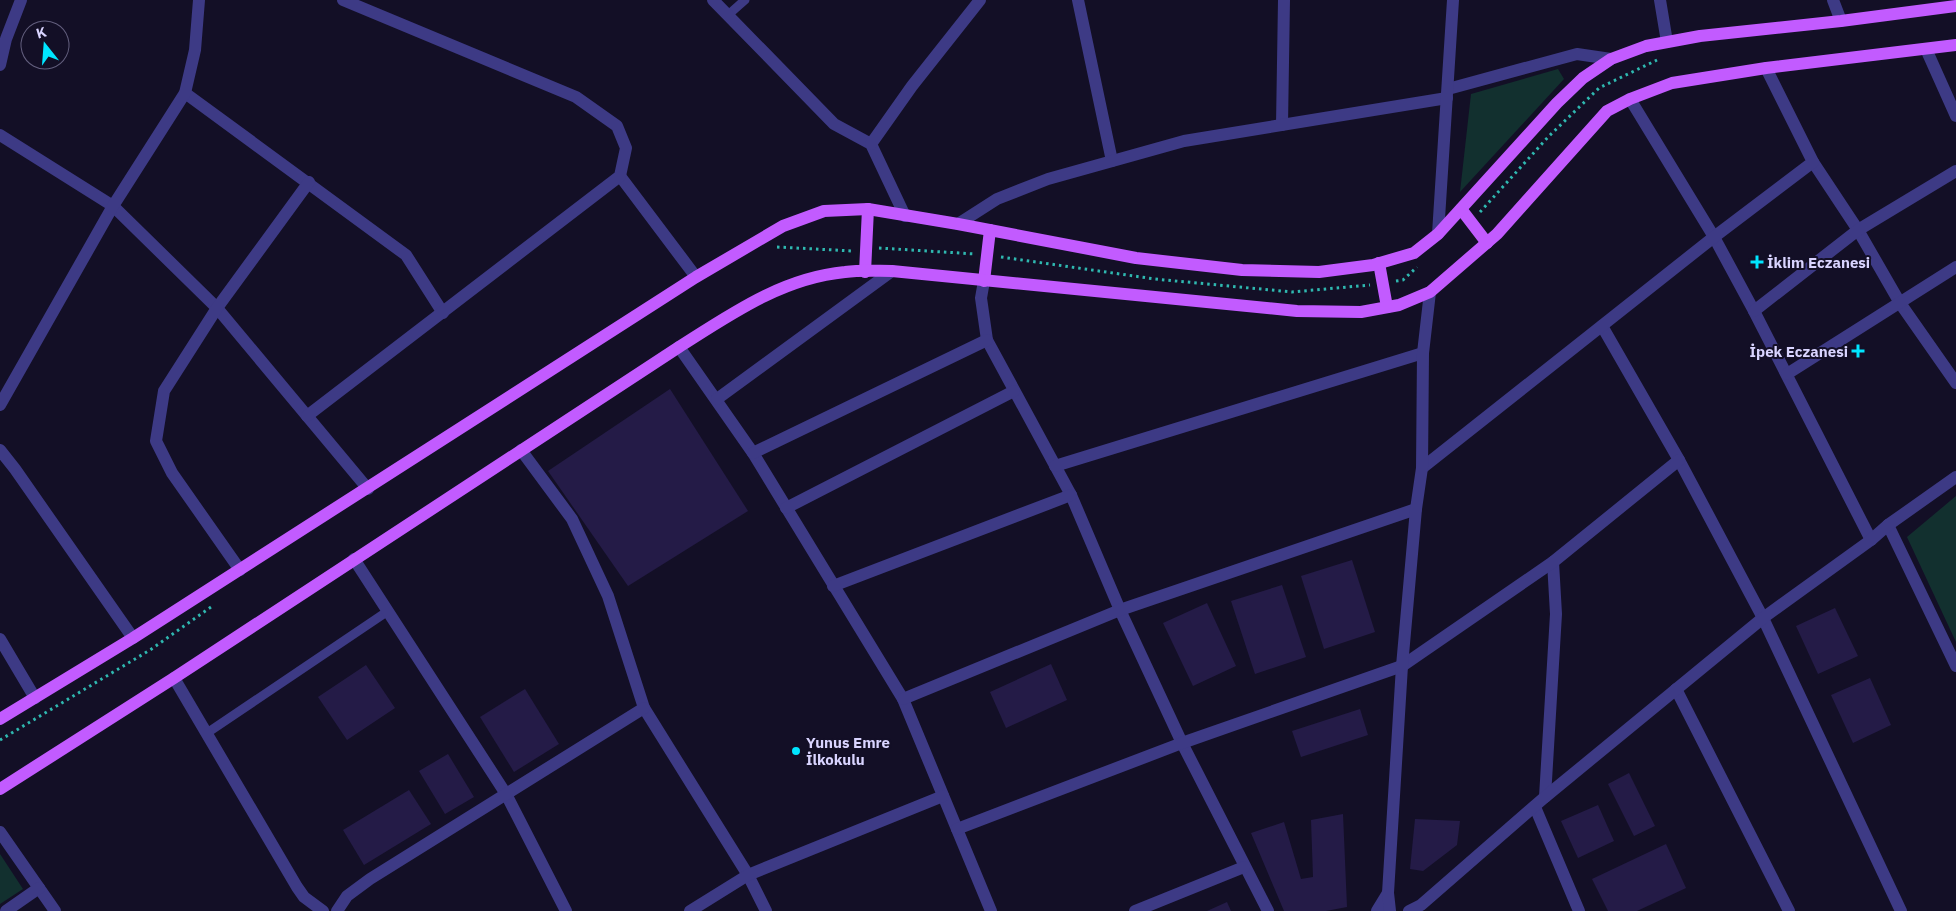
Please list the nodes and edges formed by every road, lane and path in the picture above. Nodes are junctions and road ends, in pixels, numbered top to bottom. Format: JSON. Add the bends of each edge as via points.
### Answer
{"nodes":[{"id":1,"x":21,"y":0,"type":"edge"},
{"id":2,"x":198,"y":0,"type":"edge"},
{"id":3,"x":343,"y":0,"type":"edge"},
{"id":4,"x":713,"y":0,"type":"edge"},
{"id":5,"x":745,"y":0,"type":"edge"},
{"id":6,"x":980,"y":0,"type":"edge"},
{"id":7,"x":1078,"y":0,"type":"edge"},
{"id":8,"x":1284,"y":0,"type":"edge"},
{"id":9,"x":1453,"y":0,"type":"edge"},
{"id":10,"x":1660,"y":0,"type":"edge"},
{"id":11,"x":1833,"y":0,"type":"edge"},
{"id":12,"x":1956,"y":6,"type":"edge"},
{"id":13,"x":728,"y":15,"type":"junction"},
{"id":14,"x":1841,"y":21,"type":"junction"},
{"id":15,"x":1667,"y":42,"type":"junction"},
{"id":16,"x":1956,"y":45,"type":"edge"},
{"id":17,"x":1926,"y":49,"type":"junction"},
{"id":18,"x":1662,"y":57,"type":"dead end"},
{"id":19,"x":1611,"y":59,"type":"junction"},
{"id":20,"x":0,"y":65,"type":"edge"},
{"id":21,"x":1766,"y":68,"type":"junction"},
{"id":22,"x":185,"y":93,"type":"junction"},
{"id":23,"x":1448,"y":93,"type":"junction"},
{"id":24,"x":1630,"y":99,"type":"junction"},
{"id":25,"x":1956,"y":116,"type":"edge"},
{"id":26,"x":1282,"y":125,"type":"junction"},
{"id":27,"x":0,"y":135,"type":"edge"},
{"id":28,"x":871,"y":144,"type":"junction"},
{"id":29,"x":1112,"y":161,"type":"junction"},
{"id":30,"x":1812,"y":162,"type":"junction"},
{"id":31,"x":1956,"y":171,"type":"edge"},
{"id":32,"x":620,"y":176,"type":"junction"},
{"id":33,"x":308,"y":182,"type":"junction"},
{"id":34,"x":113,"y":206,"type":"junction"},
{"id":35,"x":868,"y":209,"type":"junction"},
{"id":36,"x":1461,"y":209,"type":"junction"},
{"id":37,"x":904,"y":216,"type":"junction"},
{"id":38,"x":1470,"y":221,"type":"junction"},
{"id":39,"x":958,"y":224,"type":"junction"},
{"id":40,"x":990,"y":230,"type":"junction"},
{"id":41,"x":1858,"y":230,"type":"junction"},
{"id":42,"x":1438,"y":234,"type":"junction"},
{"id":43,"x":1714,"y":237,"type":"junction"},
{"id":44,"x":1487,"y":243,"type":"junction"},
{"id":45,"x":776,"y":247,"type":"dead end"},
{"id":46,"x":867,"y":249,"type":"junction"},
{"id":47,"x":987,"y":255,"type":"junction"},
{"id":48,"x":1423,"y":262,"type":"dead end"},
{"id":49,"x":1379,"y":263,"type":"junction"},
{"id":50,"x":1956,"y":267,"type":"edge"},
{"id":51,"x":892,"y":271,"type":"junction"},
{"id":52,"x":865,"y":272,"type":"junction"},
{"id":53,"x":696,"y":277,"type":"junction"},
{"id":54,"x":984,"y":281,"type":"junction"},
{"id":55,"x":1383,"y":283,"type":"junction"},
{"id":56,"x":1430,"y":292,"type":"junction"},
{"id":57,"x":1900,"y":303,"type":"junction"},
{"id":58,"x":1387,"y":307,"type":"junction"},
{"id":59,"x":217,"y":308,"type":"junction"},
{"id":60,"x":1754,"y":311,"type":"junction"},
{"id":61,"x":443,"y":312,"type":"junction"},
{"id":62,"x":1602,"y":326,"type":"junction"},
{"id":63,"x":987,"y":340,"type":"junction"},
{"id":64,"x":679,"y":347,"type":"junction"},
{"id":65,"x":1423,"y":353,"type":"junction"},
{"id":66,"x":1787,"y":374,"type":"junction"},
{"id":67,"x":1956,"y":383,"type":"edge"},
{"id":68,"x":1014,"y":391,"type":"junction"},
{"id":69,"x":717,"y":399,"type":"junction"},
{"id":70,"x":0,"y":405,"type":"edge"},
{"id":71,"x":307,"y":416,"type":"junction"},
{"id":72,"x":0,"y":450,"type":"edge"},
{"id":73,"x":521,"y":450,"type":"junction"},
{"id":74,"x":753,"y":453,"type":"junction"},
{"id":75,"x":1679,"y":460,"type":"junction"},
{"id":76,"x":1055,"y":466,"type":"junction"},
{"id":77,"x":1422,"y":468,"type":"junction"},
{"id":78,"x":1956,"y":477,"type":"edge"},
{"id":79,"x":368,"y":489,"type":"junction"},
{"id":80,"x":1071,"y":495,"type":"junction"},
{"id":81,"x":786,"y":508,"type":"junction"},
{"id":82,"x":1416,"y":510,"type":"junction"},
{"id":83,"x":1888,"y":525,"type":"junction"},
{"id":84,"x":1871,"y":540,"type":"junction"},
{"id":85,"x":354,"y":559,"type":"junction"},
{"id":86,"x":1553,"y":562,"type":"junction"},
{"id":87,"x":240,"y":570,"type":"junction"},
{"id":88,"x":833,"y":586,"type":"junction"},
{"id":89,"x":219,"y":602,"type":"dead end"},
{"id":90,"x":1120,"y":610,"type":"junction"},
{"id":91,"x":388,"y":611,"type":"junction"},
{"id":92,"x":1763,"y":618,"type":"junction"},
{"id":93,"x":133,"y":638,"type":"junction"},
{"id":94,"x":0,"y":639,"type":"edge"},
{"id":95,"x":1402,"y":666,"type":"junction"},
{"id":96,"x":1956,"y":666,"type":"edge"},
{"id":97,"x":174,"y":678,"type":"junction"},
{"id":98,"x":1676,"y":689,"type":"junction"},
{"id":99,"x":35,"y":698,"type":"junction"},
{"id":100,"x":903,"y":699,"type":"junction"},
{"id":101,"x":644,"y":708,"type":"junction"},
{"id":102,"x":0,"y":719,"type":"edge"},
{"id":103,"x":207,"y":733,"type":"junction"},
{"id":104,"x":0,"y":740,"type":"edge"},
{"id":105,"x":1182,"y":743,"type":"junction"},
{"id":106,"x":0,"y":789,"type":"edge"},
{"id":107,"x":506,"y":794,"type":"junction"},
{"id":108,"x":943,"y":796,"type":"junction"},
{"id":109,"x":1545,"y":797,"type":"junction"},
{"id":110,"x":1535,"y":807,"type":"junction"},
{"id":111,"x":957,"y":829,"type":"junction"},
{"id":112,"x":0,"y":832,"type":"edge"},
{"id":113,"x":1244,"y":868,"type":"junction"},
{"id":114,"x":748,"y":874,"type":"junction"},
{"id":115,"x":39,"y":888,"type":"junction"},
{"id":116,"x":1388,"y":894,"type":"junction"},
{"id":117,"x":6,"y":911,"type":"edge"},
{"id":118,"x":55,"y":911,"type":"edge"},
{"id":119,"x":323,"y":911,"type":"edge"},
{"id":120,"x":337,"y":911,"type":"edge"},
{"id":121,"x":566,"y":911,"type":"edge"},
{"id":122,"x":690,"y":911,"type":"edge"},
{"id":123,"x":766,"y":911,"type":"edge"},
{"id":124,"x":991,"y":911,"type":"edge"},
{"id":125,"x":1136,"y":911,"type":"edge"},
{"id":126,"x":1268,"y":911,"type":"edge"},
{"id":127,"x":1377,"y":911,"type":"edge"},
{"id":128,"x":1390,"y":911,"type":"edge"},
{"id":129,"x":1408,"y":911,"type":"edge"},
{"id":130,"x":1579,"y":911,"type":"edge"},
{"id":131,"x":1789,"y":911,"type":"edge"},
{"id":132,"x":1901,"y":911,"type":"edge"}],
"edges":[{"from":1,"to":20,"type":"street"},
{"from":2,"to":22,"type":"street","via":[[195,50]]},
{"from":3,"to":32,"type":"street","via":[[576,97],[617,126],[626,148]]},
{"from":4,"to":13,"type":"street"},
{"from":5,"to":13,"type":"lane"},
{"from":6,"to":28,"type":"street"},
{"from":7,"to":29,"type":"street"},
{"from":8,"to":26,"type":"street"},
{"from":9,"to":23,"type":"street"},
{"from":10,"to":15,"type":"street"},
{"from":11,"to":14,"type":"street"},
{"from":12,"to":14,"type":"main road"},
{"from":13,"to":28,"type":"street","via":[[834,124]]},
{"from":14,"to":15,"type":"main road"},
{"from":15,"to":19,"type":"main road"},
{"from":16,"to":17,"type":"main road"},
{"from":17,"to":21,"type":"main road"},
{"from":17,"to":25,"type":"street"},
{"from":18,"to":38,"type":"path","via":[[1600,88],[1549,136]]},
{"from":19,"to":23,"type":"street","via":[[1578,54]]},
{"from":19,"to":36,"type":"main road","via":[[1583,78],[1557,103]]},
{"from":21,"to":24,"type":"main road","via":[[1672,83]]},
{"from":21,"to":30,"type":"street"},
{"from":22,"to":33,"type":"street"},
{"from":22,"to":34,"type":"street"},
{"from":23,"to":26,"type":"street"},
{"from":23,"to":42,"type":"street"},
{"from":24,"to":43,"type":"street"},
{"from":24,"to":44,"type":"main road","via":[[1607,111]]},
{"from":26,"to":29,"type":"street","via":[[1184,141]]},
{"from":27,"to":34,"type":"street"},
{"from":28,"to":37,"type":"street"},
{"from":29,"to":39,"type":"street","via":[[1048,179],[997,199]]},
{"from":30,"to":41,"type":"street"},
{"from":30,"to":43,"type":"street"},
{"from":31,"to":41,"type":"street"},
{"from":32,"to":53,"type":"street"},
{"from":32,"to":61,"type":"street"},
{"from":33,"to":59,"type":"street"},
{"from":33,"to":61,"type":"street","via":[[406,255]]},
{"from":34,"to":59,"type":"street"},
{"from":34,"to":70,"type":"street"},
{"from":35,"to":37,"type":"main road"},
{"from":35,"to":46,"type":"main road"},
{"from":35,"to":53,"type":"main road","via":[[824,211],[783,226]]},
{"from":36,"to":38,"type":"main road"},
{"from":36,"to":42,"type":"main road"},
{"from":37,"to":39,"type":"main road"},
{"from":38,"to":44,"type":"main road"},
{"from":39,"to":40,"type":"main road"},
{"from":40,"to":47,"type":"main road"},
{"from":40,"to":49,"type":"main road","via":[[1136,258],[1242,270],[1319,272]]},
{"from":41,"to":57,"type":"street"},
{"from":41,"to":60,"type":"street"},
{"from":42,"to":49,"type":"main road","via":[[1414,253]]},
{"from":43,"to":60,"type":"street"},
{"from":43,"to":62,"type":"street"},
{"from":44,"to":56,"type":"main road"},
{"from":45,"to":46,"type":"path"},
{"from":46,"to":47,"type":"path"},
{"from":46,"to":52,"type":"main road"},
{"from":47,"to":54,"type":"main road"},
{"from":47,"to":55,"type":"path","via":[[1156,279],[1292,292]]},
{"from":48,"to":55,"type":"path","via":[[1403,280]]},
{"from":49,"to":55,"type":"main road"},
{"from":50,"to":57,"type":"street"},
{"from":51,"to":52,"type":"main road"},
{"from":51,"to":54,"type":"main road"},
{"from":51,"to":69,"type":"street"},
{"from":52,"to":64,"type":"main road","via":[[819,276],[794,283],[740,308]]},
{"from":53,"to":79,"type":"main road"},
{"from":54,"to":58,"type":"main road","via":[[1297,311],[1361,312]]},
{"from":54,"to":63,"type":"street","via":[[981,298]]},
{"from":55,"to":58,"type":"main road"},
{"from":56,"to":58,"type":"main road"},
{"from":56,"to":65,"type":"street"},
{"from":57,"to":66,"type":"street"},
{"from":57,"to":67,"type":"street"},
{"from":59,"to":71,"type":"street"},
{"from":59,"to":87,"type":"street","via":[[164,391],[156,441],[172,473]]},
{"from":60,"to":66,"type":"street"},
{"from":61,"to":71,"type":"street"},
{"from":62,"to":75,"type":"street"},
{"from":62,"to":77,"type":"street"},
{"from":63,"to":68,"type":"street"},
{"from":63,"to":74,"type":"street"},
{"from":64,"to":69,"type":"street"},
{"from":64,"to":73,"type":"main road"},
{"from":65,"to":76,"type":"street"},
{"from":65,"to":77,"type":"street"},
{"from":66,"to":84,"type":"street"},
{"from":68,"to":76,"type":"street"},
{"from":68,"to":81,"type":"street"},
{"from":69,"to":74,"type":"street"},
{"from":71,"to":79,"type":"street"},
{"from":72,"to":93,"type":"street"},
{"from":73,"to":85,"type":"main road"},
{"from":73,"to":101,"type":"street","via":[[572,519],[608,596]]},
{"from":74,"to":81,"type":"street"},
{"from":75,"to":86,"type":"street"},
{"from":75,"to":92,"type":"street"},
{"from":76,"to":80,"type":"street"},
{"from":77,"to":82,"type":"street"},
{"from":78,"to":83,"type":"street"},
{"from":79,"to":87,"type":"main road"},
{"from":80,"to":88,"type":"street"},
{"from":80,"to":90,"type":"street"},
{"from":81,"to":88,"type":"street"},
{"from":82,"to":90,"type":"street"},
{"from":82,"to":95,"type":"street"},
{"from":83,"to":84,"type":"street"},
{"from":83,"to":96,"type":"street"},
{"from":84,"to":92,"type":"street"},
{"from":85,"to":91,"type":"street"},
{"from":85,"to":97,"type":"main road"},
{"from":86,"to":95,"type":"street"},
{"from":86,"to":109,"type":"street","via":[[1556,614]]},
{"from":87,"to":93,"type":"main road"},
{"from":88,"to":100,"type":"street"},
{"from":89,"to":104,"type":"path","via":[[150,650]]},
{"from":90,"to":100,"type":"street"},
{"from":90,"to":105,"type":"street"},
{"from":91,"to":103,"type":"lane"},
{"from":91,"to":107,"type":"street"},
{"from":92,"to":98,"type":"street"},
{"from":92,"to":132,"type":"street"},
{"from":93,"to":99,"type":"main road"},
{"from":94,"to":99,"type":"street"},
{"from":95,"to":105,"type":"street"},
{"from":95,"to":116,"type":"street"},
{"from":97,"to":103,"type":"street"},
{"from":97,"to":106,"type":"main road"},
{"from":98,"to":109,"type":"street"},
{"from":98,"to":131,"type":"street"},
{"from":99,"to":102,"type":"main road"},
{"from":100,"to":108,"type":"street"},
{"from":101,"to":107,"type":"street"},
{"from":101,"to":114,"type":"street"},
{"from":103,"to":119,"type":"street","via":[[297,887],[304,897]]},
{"from":105,"to":111,"type":"street"},
{"from":105,"to":113,"type":"street"},
{"from":107,"to":120,"type":"street","via":[[370,879],[347,896]]},
{"from":107,"to":121,"type":"street"},
{"from":108,"to":111,"type":"street"},
{"from":108,"to":114,"type":"street"},
{"from":109,"to":110,"type":"street"},
{"from":110,"to":129,"type":"street","via":[[1420,905]]},
{"from":110,"to":130,"type":"street"},
{"from":111,"to":124,"type":"street"},
{"from":112,"to":115,"type":"street"},
{"from":113,"to":125,"type":"street"},
{"from":113,"to":126,"type":"street"},
{"from":114,"to":122,"type":"street"},
{"from":114,"to":123,"type":"street"},
{"from":115,"to":117,"type":"street"},
{"from":115,"to":118,"type":"street"},
{"from":116,"to":127,"type":"street"},
{"from":116,"to":128,"type":"street"}]}
